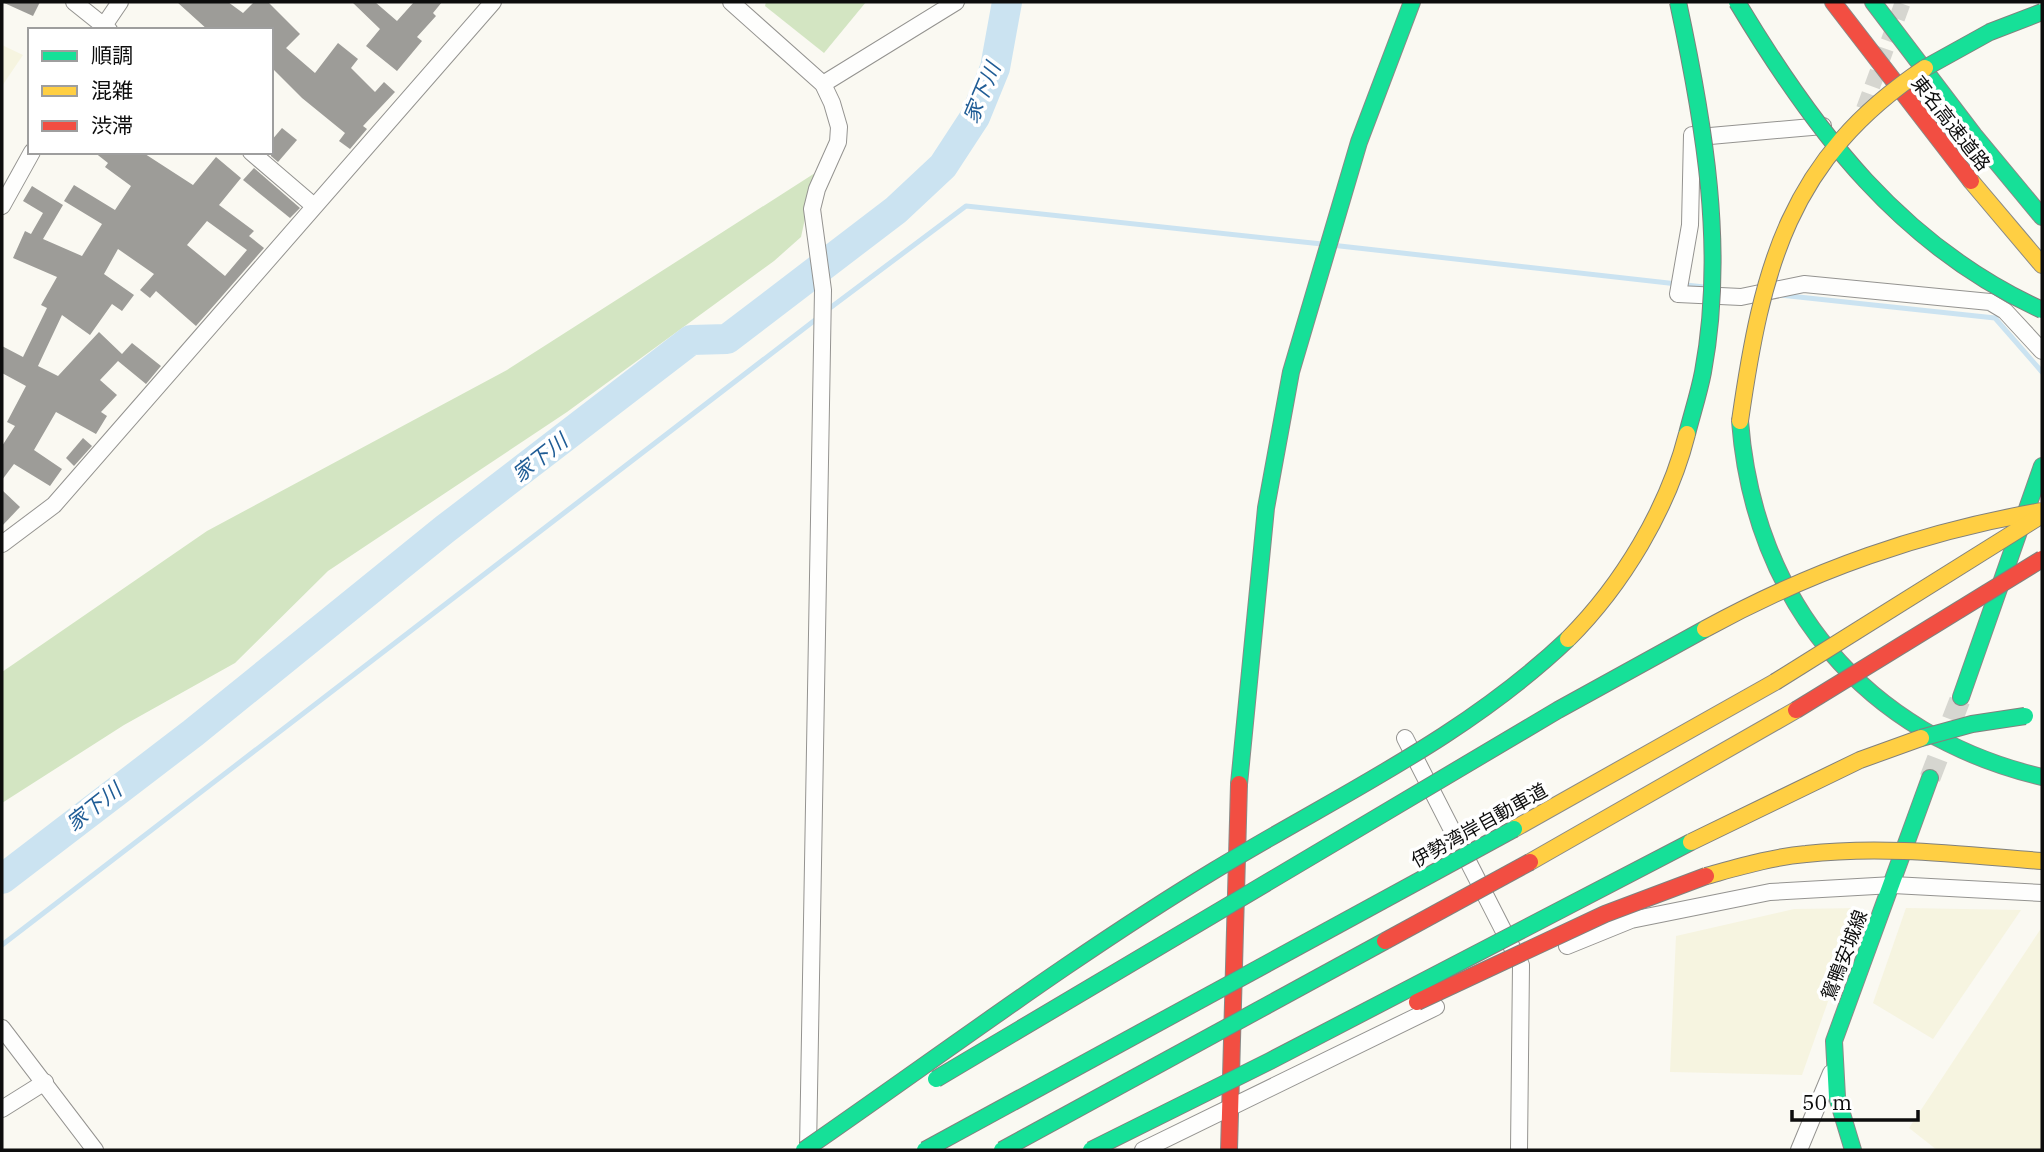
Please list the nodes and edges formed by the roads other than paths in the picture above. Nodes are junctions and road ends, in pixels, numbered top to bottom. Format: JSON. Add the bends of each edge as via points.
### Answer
{"nodes":[{"id":1,"x":74,"y":2,"type":"edge"},
{"id":2,"x":120,"y":2,"type":"edge"},
{"id":3,"x":493,"y":2,"type":"edge"},
{"id":4,"x":731,"y":2,"type":"edge"},
{"id":5,"x":956,"y":2,"type":"edge"},
{"id":6,"x":1412,"y":2,"type":"edge"},
{"id":7,"x":1666,"y":2,"type":"edge"},
{"id":8,"x":1678,"y":2,"type":"edge"},
{"id":9,"x":1737,"y":2,"type":"edge"},
{"id":10,"x":1833,"y":2,"type":"edge"},
{"id":11,"x":1873,"y":2,"type":"edge"},
{"id":12,"x":2042,"y":12,"type":"edge"},
{"id":13,"x":104,"y":28,"type":"edge"},
{"id":14,"x":823,"y":84,"type":"junction"},
{"id":15,"x":1855,"y":117,"type":"dead end"},
{"id":16,"x":1693,"y":138,"type":"junction"},
{"id":17,"x":31,"y":154,"type":"edge"},
{"id":18,"x":253,"y":154,"type":"edge"},
{"id":19,"x":2,"y":206,"type":"edge"},
{"id":20,"x":314,"y":206,"type":"junction"},
{"id":21,"x":2042,"y":217,"type":"edge"},
{"id":22,"x":2042,"y":265,"type":"edge"},
{"id":23,"x":2042,"y":310,"type":"edge"},
{"id":24,"x":2042,"y":351,"type":"edge"},
{"id":25,"x":2042,"y":466,"type":"edge"},
{"id":26,"x":2042,"y":513,"type":"edge"},
{"id":27,"x":2,"y":544,"type":"edge"},
{"id":28,"x":2042,"y":559,"type":"edge"},
{"id":29,"x":1961,"y":697,"type":"tunnel mouth"},
{"id":30,"x":2042,"y":714,"type":"edge"},
{"id":31,"x":1405,"y":738,"type":"dead end"},
{"id":32,"x":2042,"y":777,"type":"edge"},
{"id":33,"x":1930,"y":778,"type":"tunnel mouth"},
{"id":34,"x":2042,"y":861,"type":"edge"},
{"id":35,"x":1893,"y":885,"type":"junction"},
{"id":36,"x":2042,"y":893,"type":"edge"},
{"id":37,"x":1521,"y":965,"type":"junction"},
{"id":38,"x":2,"y":1028,"type":"edge"},
{"id":39,"x":1270,"y":1061,"type":"junction"},
{"id":40,"x":1831,"y":1073,"type":"junction"},
{"id":41,"x":45,"y":1083,"type":"junction"},
{"id":42,"x":1229,"y":1108,"type":"junction"},
{"id":43,"x":2,"y":1109,"type":"edge"},
{"id":44,"x":95,"y":1150,"type":"edge"},
{"id":45,"x":806,"y":1150,"type":"edge"},
{"id":46,"x":815,"y":1150,"type":"edge"},
{"id":47,"x":925,"y":1150,"type":"edge"},
{"id":48,"x":1002,"y":1150,"type":"edge"},
{"id":49,"x":1091,"y":1150,"type":"edge"},
{"id":50,"x":1143,"y":1150,"type":"edge"},
{"id":51,"x":1229,"y":1150,"type":"edge"},
{"id":52,"x":1519,"y":1150,"type":"edge"},
{"id":53,"x":1799,"y":1150,"type":"edge"},
{"id":54,"x":1853,"y":1150,"type":"edge"}],
"edges":[{"from":1,"to":13,"type":"street"},
{"from":2,"to":13,"type":"street"},
{"from":3,"to":20,"type":"street"},
{"from":4,"to":14,"type":"street"},
{"from":5,"to":14,"type":"street"},
{"from":6,"to":42,"type":"main road","via":[[1359,142],[1324,255],[1291,372],[1266,508],[1240,752]]},
{"from":7,"to":16,"type":"street"},
{"from":8,"to":45,"type":"main road","bridge":true,"via":[[1709,173],[1714,234],[1710,339],[1699,398],[1668,491],[1615,584],[1575,631],[1433,746],[1129,922]]},
{"from":9,"to":23,"type":"main road","bridge":true,"via":[[1823,128],[1908,224],[1964,271],[2017,302]]},
{"from":10,"to":22,"type":"main road","name":"東名高速道路","via":[[1951,157]]},
{"from":11,"to":21,"type":"main road","name":"東名高速道路"},
{"from":12,"to":32,"type":"main road","bridge":true,"via":[[1976,38],[1935,61],[1853,123],[1828,152],[1807,181],[1770,264],[1756,317],[1740,421],[1746,480],[1771,559],[1795,603],[1841,662],[1907,721],[1959,751]]},
{"from":14,"to":45,"type":"street","via":[[839,127],[838,142],[813,209],[823,290]]},
{"from":15,"to":16,"type":"street","via":[[1834,125]]},
{"from":16,"to":24,"type":"street","via":[[1690,225],[1678,294],[1741,297],[1804,284],[1990,302],[2005,311]]},
{"from":17,"to":19,"type":"street"},
{"from":18,"to":20,"type":"street"},
{"from":20,"to":27,"type":"street","via":[[54,505]]},
{"from":25,"to":29,"type":"main road"},
{"from":26,"to":46,"type":"main road","bridge":true,"via":[[1973,523],[1887,547],[1751,604],[1558,710]]},
{"from":26,"to":47,"type":"main road","name":"伊勢湾岸自動車道","bridge":true,"via":[[1775,682]]},
{"from":28,"to":48,"type":"main road","bridge":true,"via":[[1796,710],[1530,862]]},
{"from":30,"to":39,"type":"main road","bridge":true,"via":[[1972,724],[1860,760],[1641,866]]},
{"from":31,"to":37,"type":"street"},
{"from":33,"to":35,"type":"main road","name":"鴛鴨安城線"},
{"from":34,"to":39,"type":"main road","bridge":true,"via":[[1878,849],[1802,854],[1732,869],[1661,892],[1461,983]]},
{"from":35,"to":36,"type":"street"},
{"from":35,"to":37,"type":"street","via":[[1770,892],[1671,911],[1631,920]]},
{"from":35,"to":40,"type":"main road","name":"鴛鴨安城線","via":[[1834,1041]]},
{"from":37,"to":42,"type":"street"},
{"from":37,"to":52,"type":"street"},
{"from":38,"to":41,"type":"street"},
{"from":39,"to":49,"type":"main road","bridge":true},
{"from":40,"to":53,"type":"street"},
{"from":40,"to":54,"type":"main road","name":"鴛鴨安城線","via":[[1835,1100]]},
{"from":41,"to":43,"type":"street"},
{"from":41,"to":44,"type":"street"},
{"from":42,"to":50,"type":"street"},
{"from":42,"to":51,"type":"main road"}]}
